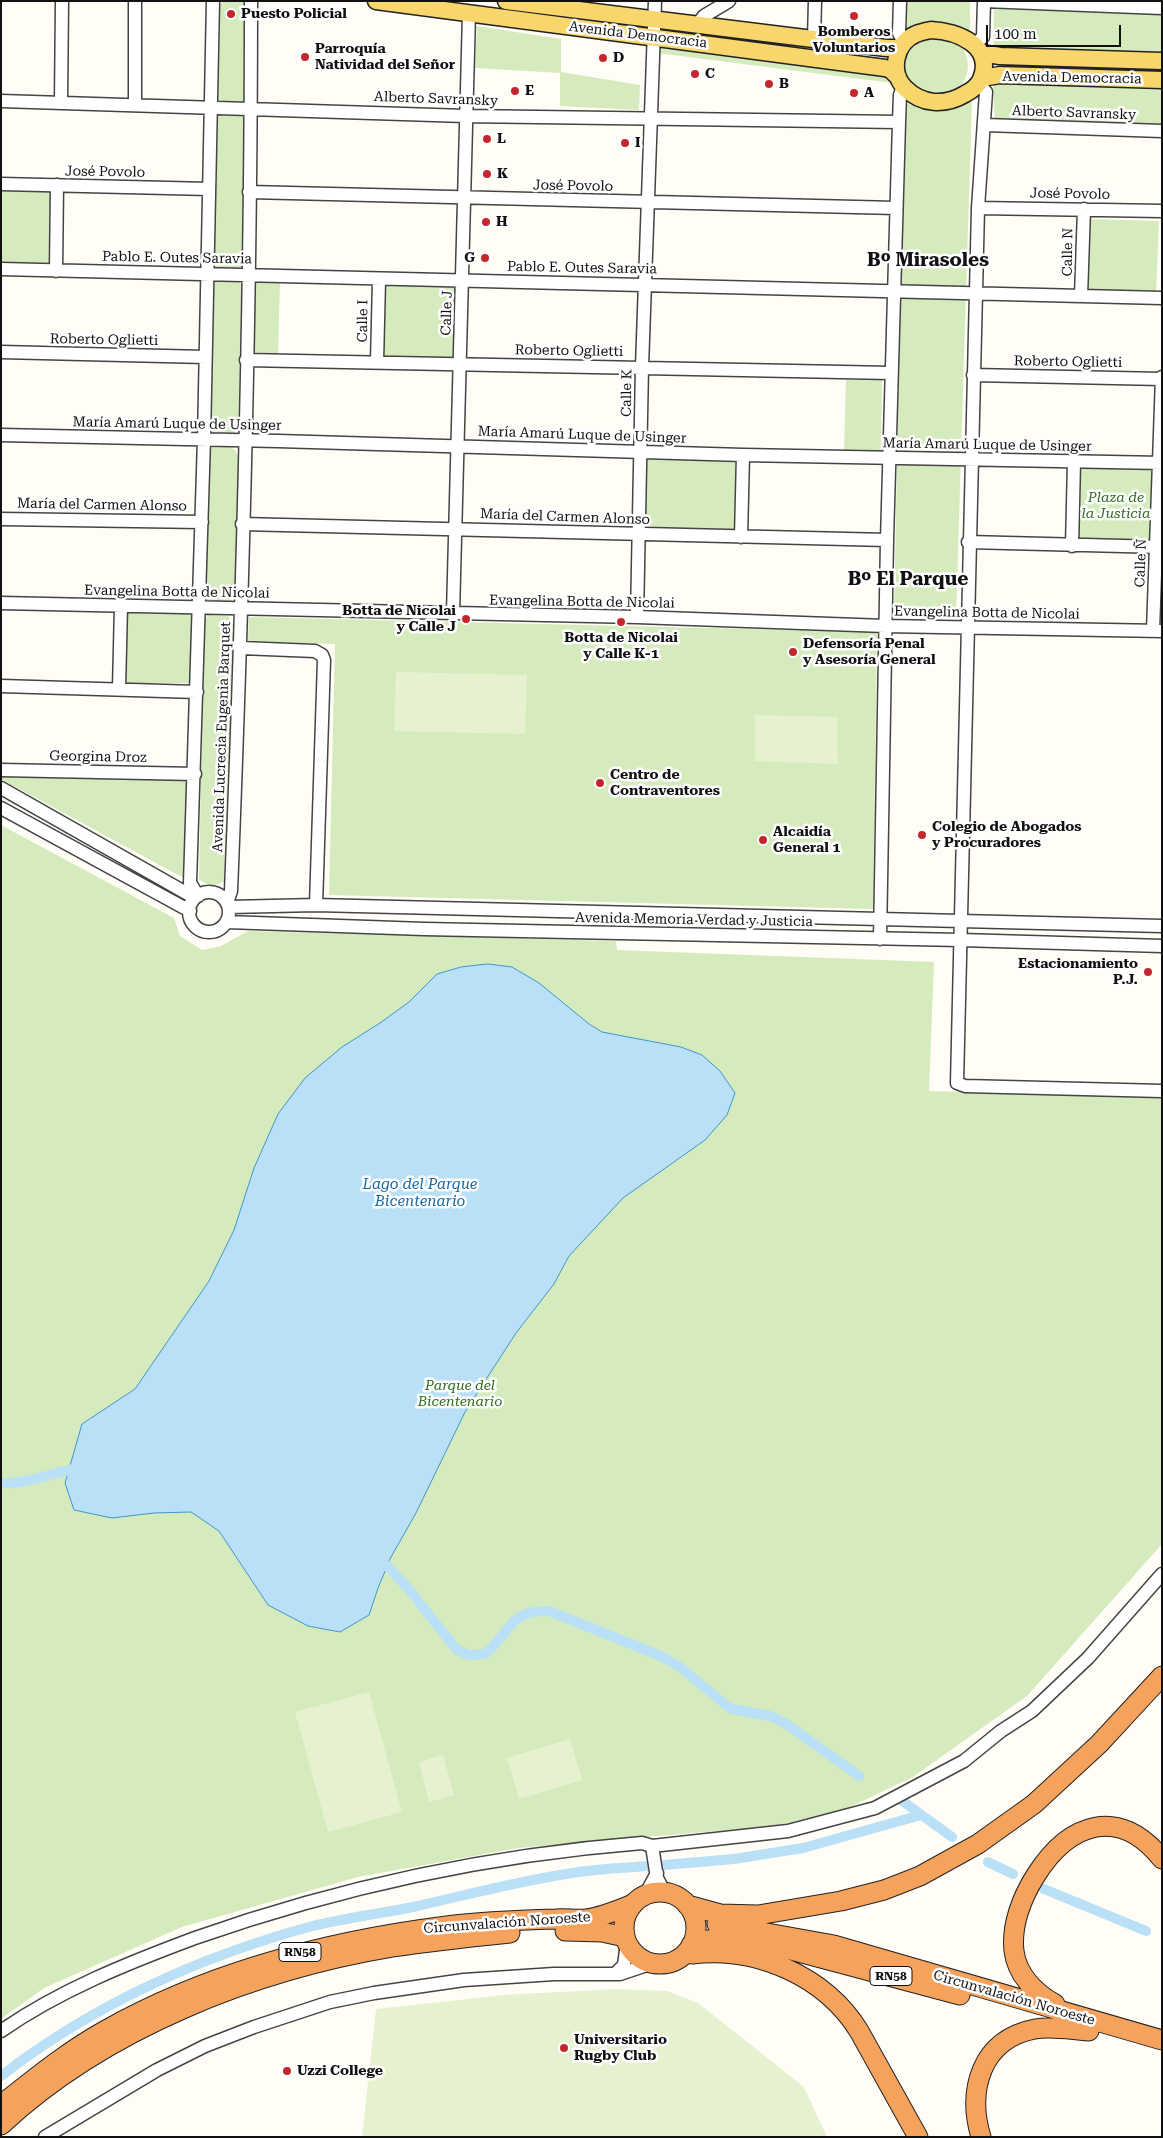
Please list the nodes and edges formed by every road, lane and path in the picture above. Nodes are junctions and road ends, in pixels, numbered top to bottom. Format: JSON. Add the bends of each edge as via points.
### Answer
{"nodes":[{"id":1,"x":62,"y":1,"type":"edge"},
{"id":2,"x":135,"y":1,"type":"edge"},
{"id":3,"x":213,"y":1,"type":"edge"},
{"id":4,"x":250,"y":1,"type":"edge"},
{"id":5,"x":376,"y":1,"type":"edge"},
{"id":6,"x":506,"y":1,"type":"edge"},
{"id":7,"x":655,"y":1,"type":"edge"},
{"id":8,"x":729,"y":1,"type":"edge"},
{"id":9,"x":815,"y":1,"type":"edge"},
{"id":10,"x":900,"y":1,"type":"edge"},
{"id":11,"x":984,"y":1,"type":"edge"},
{"id":12,"x":1162,"y":8,"type":"edge"},
{"id":13,"x":469,"y":14,"type":"junction"},
{"id":14,"x":654,"y":20,"type":"junction"},
{"id":15,"x":696,"y":26,"type":"junction"},
{"id":16,"x":652,"y":37,"type":"junction"},
{"id":17,"x":814,"y":39,"type":"junction"},
{"id":18,"x":902,"y":46,"type":"junction"},
{"id":19,"x":978,"y":49,"type":"junction"},
{"id":20,"x":1162,"y":61,"type":"edge"},
{"id":21,"x":1162,"y":80,"type":"edge"},
{"id":22,"x":900,"y":81,"type":"junction"},
{"id":23,"x":980,"y":81,"type":"junction"},
{"id":24,"x":1,"y":101,"type":"edge"},
{"id":25,"x":60,"y":102,"type":"junction"},
{"id":26,"x":134,"y":104,"type":"junction"},
{"id":27,"x":210,"y":106,"type":"junction"},
{"id":28,"x":250,"y":108,"type":"junction"},
{"id":29,"x":465,"y":116,"type":"junction"},
{"id":30,"x":650,"y":119,"type":"junction"},
{"id":31,"x":899,"y":122,"type":"junction"},
{"id":32,"x":985,"y":125,"type":"junction"},
{"id":33,"x":1162,"y":131,"type":"edge"},
{"id":34,"x":1,"y":184,"type":"edge"},
{"id":35,"x":57,"y":186,"type":"junction"},
{"id":36,"x":209,"y":189,"type":"junction"},
{"id":37,"x":249,"y":192,"type":"junction"},
{"id":38,"x":464,"y":198,"type":"junction"},
{"id":39,"x":648,"y":202,"type":"junction"},
{"id":40,"x":896,"y":208,"type":"junction"},
{"id":41,"x":978,"y":208,"type":"junction"},
{"id":42,"x":1084,"y":209,"type":"junction"},
{"id":43,"x":1162,"y":211,"type":"edge"},
{"id":44,"x":1,"y":269,"type":"edge"},
{"id":45,"x":56,"y":270,"type":"junction"},
{"id":46,"x":207,"y":274,"type":"junction"},
{"id":47,"x":247,"y":275,"type":"junction"},
{"id":48,"x":379,"y":280,"type":"junction"},
{"id":49,"x":463,"y":280,"type":"junction"},
{"id":50,"x":645,"y":285,"type":"junction"},
{"id":51,"x":894,"y":291,"type":"junction"},
{"id":52,"x":975,"y":293,"type":"junction"},
{"id":53,"x":1081,"y":296,"type":"junction"},
{"id":54,"x":1162,"y":298,"type":"edge"},
{"id":55,"x":1,"y":352,"type":"edge"},
{"id":56,"x":205,"y":357,"type":"junction"},
{"id":57,"x":246,"y":360,"type":"junction"},
{"id":58,"x":377,"y":362,"type":"junction"},
{"id":59,"x":460,"y":363,"type":"junction"},
{"id":60,"x":642,"y":367,"type":"junction"},
{"id":61,"x":891,"y":373,"type":"junction"},
{"id":62,"x":973,"y":375,"type":"junction"},
{"id":63,"x":1162,"y":378,"type":"edge"},
{"id":64,"x":1,"y":435,"type":"edge"},
{"id":65,"x":204,"y":439,"type":"junction"},
{"id":66,"x":244,"y":440,"type":"junction"},
{"id":67,"x":458,"y":446,"type":"junction"},
{"id":68,"x":641,"y":452,"type":"junction"},
{"id":69,"x":743,"y":455,"type":"junction"},
{"id":70,"x":889,"y":458,"type":"junction"},
{"id":71,"x":972,"y":459,"type":"junction"},
{"id":72,"x":1074,"y":462,"type":"junction"},
{"id":73,"x":1160,"y":463,"type":"edge"},
{"id":74,"x":1,"y":519,"type":"edge"},
{"id":75,"x":202,"y":522,"type":"junction"},
{"id":76,"x":242,"y":524,"type":"junction"},
{"id":77,"x":456,"y":529,"type":"junction"},
{"id":78,"x":638,"y":535,"type":"junction"},
{"id":79,"x":741,"y":537,"type":"junction"},
{"id":80,"x":887,"y":540,"type":"junction"},
{"id":81,"x":968,"y":542,"type":"junction"},
{"id":82,"x":1072,"y":546,"type":"junction"},
{"id":83,"x":1159,"y":547,"type":"edge"},
{"id":84,"x":1,"y":603,"type":"edge"},
{"id":85,"x":122,"y":606,"type":"junction"},
{"id":86,"x":200,"y":608,"type":"junction"},
{"id":87,"x":241,"y":608,"type":"junction"},
{"id":88,"x":453,"y":613,"type":"junction"},
{"id":89,"x":636,"y":617,"type":"junction"},
{"id":90,"x":885,"y":626,"type":"junction"},
{"id":91,"x":966,"y":628,"type":"junction"},
{"id":92,"x":1158,"y":631,"type":"edge"},
{"id":93,"x":240,"y":648,"type":"junction"},
{"id":94,"x":1,"y":686,"type":"edge"},
{"id":95,"x":119,"y":689,"type":"junction"},
{"id":96,"x":197,"y":692,"type":"junction"},
{"id":97,"x":1,"y":770,"type":"edge"},
{"id":98,"x":195,"y":774,"type":"junction"},
{"id":99,"x":1,"y":788,"type":"edge"},
{"id":100,"x":1,"y":808,"type":"edge"},
{"id":101,"x":196,"y":897,"type":"junction"},
{"id":102,"x":228,"y":905,"type":"junction"},
{"id":103,"x":316,"y":905,"type":"junction"},
{"id":104,"x":190,"y":911,"type":"junction"},
{"id":105,"x":880,"y":919,"type":"junction"},
{"id":106,"x":961,"y":920,"type":"junction"},
{"id":107,"x":227,"y":922,"type":"junction"},
{"id":108,"x":1162,"y":926,"type":"edge"},
{"id":109,"x":880,"y":939,"type":"junction"},
{"id":110,"x":961,"y":940,"type":"junction"},
{"id":111,"x":1162,"y":946,"type":"edge"},
{"id":112,"x":1162,"y":1091,"type":"edge"},
{"id":113,"x":1162,"y":1574,"type":"edge"},
{"id":114,"x":1162,"y":1676,"type":"edge"},
{"id":115,"x":652,"y":1846,"type":"junction"},
{"id":116,"x":1162,"y":1859,"type":"edge"},
{"id":117,"x":656,"y":1872,"type":"junction"},
{"id":118,"x":665,"y":1893,"type":"junction"},
{"id":119,"x":639,"y":1900,"type":"junction"},
{"id":120,"x":690,"y":1909,"type":"junction"},
{"id":121,"x":626,"y":1940,"type":"junction"},
{"id":122,"x":688,"y":1950,"type":"junction"},
{"id":123,"x":653,"y":1963,"type":"junction"},
{"id":124,"x":615,"y":1974,"type":"junction"},
{"id":125,"x":1075,"y":2016,"type":"junction"},
{"id":126,"x":1,"y":2031,"type":"edge"},
{"id":127,"x":1089,"y":2031,"type":"junction"},
{"id":128,"x":1162,"y":2040,"type":"edge"},
{"id":129,"x":1162,"y":2052,"type":"edge"},
{"id":130,"x":1,"y":2104,"type":"edge"},
{"id":131,"x":1,"y":2125,"type":"edge"},
{"id":132,"x":45,"y":2137,"type":"edge"},
{"id":133,"x":918,"y":2137,"type":"edge"},
{"id":134,"x":981,"y":2137,"type":"edge"}],
"edges":[{"from":1,"to":25,"type":"street"},
{"from":2,"to":26,"type":"street"},
{"from":3,"to":27,"type":"street","name":"Avenida Lucrecia Eugenia Barquet"},
{"from":4,"to":28,"type":"street","name":"Avenida Lucrecia Eugenia Barquet"},
{"from":5,"to":13,"type":"main road","name":"Avenida Democracia"},
{"from":6,"to":14,"type":"main road","name":"Avenida Democracia"},
{"from":7,"to":14,"type":"street","name":"Calle K"},
{"from":8,"to":15,"type":"street","via":[[704,16]]},
{"from":9,"to":17,"type":"street"},
{"from":10,"to":18,"type":"street"},
{"from":11,"to":12,"type":"street"},
{"from":11,"to":19,"type":"street","via":[[983,37]]},
{"from":13,"to":16,"type":"main road","name":"Avenida Democracia"},
{"from":13,"to":29,"type":"street","name":"Calle J"},
{"from":14,"to":15,"type":"main road","name":"Avenida Democracia"},
{"from":14,"to":16,"type":"street","name":"Calle K"},
{"from":15,"to":17,"type":"main road","name":"Avenida Democracia"},
{"from":16,"to":22,"type":"main road","name":"Avenida Democracia","via":[[885,68]]},
{"from":16,"to":30,"type":"street","name":"Calle K"},
{"from":17,"to":18,"type":"main road","name":"Avenida Democracia"},
{"from":18,"to":19,"type":"main road","via":[[915,34],[947,30],[962,36]]},
{"from":18,"to":22,"type":"main road","via":[[896,64]]},
{"from":19,"to":20,"type":"main road","name":"Avenida Democracia","via":[[1000,56]]},
{"from":19,"to":23,"type":"main road","via":[[983,61]]},
{"from":21,"to":23,"type":"main road","name":"Avenida Democracia","via":[[1000,75]]},
{"from":22,"to":23,"type":"main road","via":[[915,96],[938,103],[959,98]]},
{"from":22,"to":31,"type":"street"},
{"from":23,"to":32,"type":"street","via":[[986,92]]},
{"from":24,"to":25,"type":"street","name":"Alberto Savransky"},
{"from":25,"to":26,"type":"street","name":"Alberto Savransky"},
{"from":26,"to":27,"type":"street","name":"Alberto Savransky"},
{"from":27,"to":28,"type":"street","name":"Alberto Savransky"},
{"from":27,"to":36,"type":"street","name":"Avenida Lucrecia Eugenia Barquet"},
{"from":28,"to":29,"type":"street","name":"Alberto Savransky"},
{"from":28,"to":37,"type":"street","name":"Avenida Lucrecia Eugenia Barquet"},
{"from":29,"to":30,"type":"street","name":"Alberto Savransky"},
{"from":29,"to":38,"type":"street","name":"Calle J"},
{"from":30,"to":31,"type":"street","name":"Alberto Savransky"},
{"from":30,"to":39,"type":"street","name":"Calle K"},
{"from":31,"to":40,"type":"street"},
{"from":32,"to":33,"type":"street","name":"Alberto Savransky"},
{"from":32,"to":41,"type":"street"},
{"from":34,"to":35,"type":"street","name":"José Povolo"},
{"from":35,"to":36,"type":"street","name":"José Povolo"},
{"from":35,"to":45,"type":"street"},
{"from":36,"to":46,"type":"street","name":"Avenida Lucrecia Eugenia Barquet"},
{"from":37,"to":38,"type":"street","name":"José Povolo"},
{"from":37,"to":47,"type":"street","name":"Avenida Lucrecia Eugenia Barquet"},
{"from":38,"to":39,"type":"street","name":"José Povolo"},
{"from":38,"to":49,"type":"street","name":"Calle J"},
{"from":39,"to":40,"type":"street","name":"José Povolo"},
{"from":39,"to":50,"type":"street","name":"Calle K"},
{"from":40,"to":51,"type":"street"},
{"from":41,"to":42,"type":"street","name":"José Povolo"},
{"from":41,"to":52,"type":"street"},
{"from":42,"to":43,"type":"street","name":"José Povolo"},
{"from":42,"to":53,"type":"street","name":"Calle N"},
{"from":44,"to":45,"type":"street","name":"Pablo E. Outes Saravia"},
{"from":45,"to":46,"type":"street","name":"Pablo E. Outes Saravia"},
{"from":46,"to":47,"type":"street","name":"Pablo E. Outes Saravia"},
{"from":46,"to":56,"type":"street","name":"Avenida Lucrecia Eugenia Barquet"},
{"from":47,"to":48,"type":"street","name":"Pablo E. Outes Saravia"},
{"from":47,"to":57,"type":"street","name":"Avenida Lucrecia Eugenia Barquet"},
{"from":48,"to":49,"type":"street","name":"Pablo E. Outes Saravia"},
{"from":48,"to":58,"type":"street","name":"Calle I"},
{"from":49,"to":50,"type":"street","name":"Pablo E. Outes Saravia"},
{"from":49,"to":59,"type":"street","name":"Calle J"},
{"from":50,"to":51,"type":"street","name":"Pablo E. Outes Saravia"},
{"from":50,"to":60,"type":"street","name":"Calle K"},
{"from":51,"to":52,"type":"street","name":"Pablo E. Outes Saravia"},
{"from":51,"to":61,"type":"street"},
{"from":52,"to":53,"type":"street","name":"Pablo E. Outes Saravia"},
{"from":52,"to":62,"type":"street"},
{"from":53,"to":54,"type":"street","name":"Pablo E. Outes Saravia"},
{"from":55,"to":56,"type":"street","name":"Roberto Oglietti"},
{"from":56,"to":65,"type":"street","name":"Avenida Lucrecia Eugenia Barquet"},
{"from":57,"to":58,"type":"street","name":"Roberto Oglietti"},
{"from":57,"to":66,"type":"street","name":"Avenida Lucrecia Eugenia Barquet"},
{"from":58,"to":59,"type":"street","name":"Roberto Oglietti"},
{"from":59,"to":60,"type":"street","name":"Roberto Oglietti"},
{"from":59,"to":67,"type":"street","name":"Calle J"},
{"from":60,"to":61,"type":"street","name":"Roberto Oglietti"},
{"from":60,"to":68,"type":"street","name":"Calle K"},
{"from":61,"to":70,"type":"street"},
{"from":62,"to":63,"type":"street","name":"Roberto Oglietti"},
{"from":62,"to":71,"type":"street"},
{"from":63,"to":73,"type":"street","name":"Calle Ñ"},
{"from":64,"to":65,"type":"street","name":"María Amarú Luque de Usinger"},
{"from":65,"to":66,"type":"street","name":"María Amarú Luque de Usinger"},
{"from":65,"to":75,"type":"street","name":"Avenida Lucrecia Eugenia Barquet"},
{"from":66,"to":67,"type":"street","name":"María Amarú Luque de Usinger"},
{"from":66,"to":76,"type":"street","name":"Avenida Lucrecia Eugenia Barquet"},
{"from":67,"to":68,"type":"street","name":"María Amarú Luque de Usinger"},
{"from":67,"to":77,"type":"street","name":"Calle J"},
{"from":68,"to":69,"type":"street","name":"María Amarú Luque de Usinger"},
{"from":68,"to":78,"type":"street","name":"Calle K"},
{"from":69,"to":70,"type":"street","name":"María Amarú Luque de Usinger"},
{"from":69,"to":79,"type":"street"},
{"from":70,"to":71,"type":"street","name":"María Amarú Luque de Usinger"},
{"from":70,"to":80,"type":"street"},
{"from":71,"to":72,"type":"street","name":"María Amarú Luque de Usinger"},
{"from":71,"to":81,"type":"street"},
{"from":72,"to":73,"type":"street","name":"María Amarú Luque de Usinger"},
{"from":72,"to":82,"type":"street"},
{"from":73,"to":83,"type":"street","name":"Calle Ñ"},
{"from":74,"to":75,"type":"street","name":"María del Carmen Alonso"},
{"from":75,"to":86,"type":"street","name":"Avenida Lucrecia Eugenia Barquet"},
{"from":76,"to":77,"type":"street","name":"María del Carmen Alonso"},
{"from":76,"to":87,"type":"street","name":"Avenida Lucrecia Eugenia Barquet"},
{"from":77,"to":78,"type":"street","name":"María del Carmen Alonso"},
{"from":77,"to":88,"type":"street","name":"Calle J"},
{"from":78,"to":79,"type":"street","name":"María del Carmen Alonso"},
{"from":78,"to":89,"type":"street","name":"Calle K"},
{"from":79,"to":80,"type":"street","name":"María del Carmen Alonso"},
{"from":80,"to":90,"type":"street"},
{"from":81,"to":82,"type":"street"},
{"from":81,"to":91,"type":"street"},
{"from":82,"to":83,"type":"street"},
{"from":83,"to":92,"type":"street","name":"Calle Ñ"},
{"from":84,"to":85,"type":"street","name":"Evangelina Botta de Nicolai"},
{"from":85,"to":86,"type":"street","name":"Evangelina Botta de Nicolai"},
{"from":85,"to":95,"type":"street"},
{"from":86,"to":87,"type":"street","name":"Evangelina Botta de Nicolai"},
{"from":86,"to":96,"type":"street","name":"Avenida Lucrecia Eugenia Barquet"},
{"from":87,"to":88,"type":"street","name":"Evangelina Botta de Nicolai"},
{"from":87,"to":93,"type":"street","name":"Avenida Lucrecia Eugenia Barquet"},
{"from":88,"to":89,"type":"street","name":"Evangelina Botta de Nicolai"},
{"from":89,"to":90,"type":"street","name":"Evangelina Botta de Nicolai"},
{"from":90,"to":91,"type":"street","name":"Evangelina Botta de Nicolai"},
{"from":90,"to":105,"type":"street"},
{"from":91,"to":92,"type":"street","name":"Evangelina Botta de Nicolai"},
{"from":91,"to":106,"type":"street"},
{"from":93,"to":102,"type":"street","name":"Avenida Lucrecia Eugenia Barquet"},
{"from":93,"to":103,"type":"street","via":[[315,651],[324,660]]},
{"from":94,"to":95,"type":"street"},
{"from":95,"to":96,"type":"street"},
{"from":96,"to":98,"type":"street","name":"Avenida Lucrecia Eugenia Barquet"},
{"from":97,"to":98,"type":"street","name":"Georgina Droz"},
{"from":98,"to":101,"type":"street","name":"Avenida Lucrecia Eugenia Barquet","via":[[190,883]]},
{"from":99,"to":101,"type":"street","name":"Avenida Memoria Verdad y Justicia"},
{"from":100,"to":104,"type":"street","name":"Avenida Memoria Verdad y Justicia"},
{"from":101,"to":102,"type":"street","name":"Avenida Memoria Verdad y Justicia","via":[[214,893],[222,896]]},
{"from":101,"to":104,"type":"street"},
{"from":102,"to":103,"type":"street","name":"Avenida Memoria Verdad y Justicia"},
{"from":102,"to":107,"type":"street"},
{"from":103,"to":105,"type":"street","name":"Avenida Memoria Verdad y Justicia"},
{"from":104,"to":107,"type":"street","name":"Avenida Memoria Verdad y Justicia","via":[[193,923],[204,931],[217,930]]},
{"from":105,"to":106,"type":"street","name":"Avenida Memoria Verdad y Justicia"},
{"from":105,"to":109,"type":"street"},
{"from":106,"to":108,"type":"street","name":"Avenida Memoria Verdad y Justicia"},
{"from":106,"to":110,"type":"street"},
{"from":107,"to":109,"type":"street","name":"Avenida Memoria Verdad y Justicia"},
{"from":109,"to":110,"type":"street","name":"Avenida Memoria Verdad y Justicia"},
{"from":110,"to":111,"type":"street","name":"Avenida Memoria Verdad y Justicia"},
{"from":110,"to":112,"type":"street","via":[[957,1083],[964,1086]]},
{"from":113,"to":115,"type":"street","via":[[1088,1658],[1032,1711],[964,1761],[875,1808],[788,1831]]},
{"from":114,"to":120,"type":"highway","via":[[1099,1744],[1034,1804],[978,1844],[920,1876],[841,1901],[758,1915]]},
{"from":115,"to":117,"type":"street"},
{"from":115,"to":126,"type":"street","via":[[642,1843],[532,1855],[409,1876],[345,1891],[224,1928],[120,1967],[39,2007]]},
{"from":116,"to":125,"type":"highway","via":[[1150,1844],[1138,1836],[1108,1826],[1092,1827],[1078,1832],[1055,1849],[1028,1887],[1014,1931],[1014,1952],[1018,1963],[1035,1990]]},
{"from":117,"to":118,"type":"street"},
{"from":117,"to":119,"type":"street"},
{"from":118,"to":119,"type":"highway","number":"RN58"},
{"from":118,"to":120,"type":"highway","number":"RN58","via":[[681,1899]]},
{"from":119,"to":121,"type":"highway","via":[[627,1914],[624,1926]]},
{"from":119,"to":130,"type":"highway","name":"Circunvalación Noroeste","number":"RN58","via":[[585,1919],[507,1920],[397,1932],[305,1951],[237,1972],[106,2030]]},
{"from":120,"to":122,"type":"highway","via":[[696,1926]]},
{"from":120,"to":125,"type":"highway","name":"Circunvalación Noroeste","number":"RN58","via":[[718,1924],[802,1938],[863,1953]]},
{"from":121,"to":123,"type":"highway","via":[[638,1956]]},
{"from":121,"to":124,"type":"street","via":[[624,1965]]},
{"from":121,"to":131,"type":"highway","name":"Circunvalación Noroeste","number":"RN58","via":[[583,1931],[521,1932],[392,1947],[297,1969],[203,2001],[134,2032],[84,2061]]},
{"from":122,"to":123,"type":"highway","number":"RN58","via":[[669,1962]]},
{"from":122,"to":127,"type":"highway","name":"Circunvalación Noroeste","number":"RN58","via":[[700,1941],[717,1939],[780,1947]]},
{"from":122,"to":133,"type":"highway","via":[[763,1960],[809,1980],[832,1997],[850,2016]]},
{"from":123,"to":124,"type":"street"},
{"from":124,"to":132,"type":"street","via":[[464,1980],[330,2002],[254,2027],[189,2054]]},
{"from":125,"to":128,"type":"highway","name":"Circunvalación Noroeste","number":"RN58"},
{"from":127,"to":129,"type":"highway","name":"Circunvalación Noroeste","number":"RN58"},
{"from":127,"to":134,"type":"highway","via":[[1035,2029],[999,2046],[980,2070],[976,2089]]}]}
